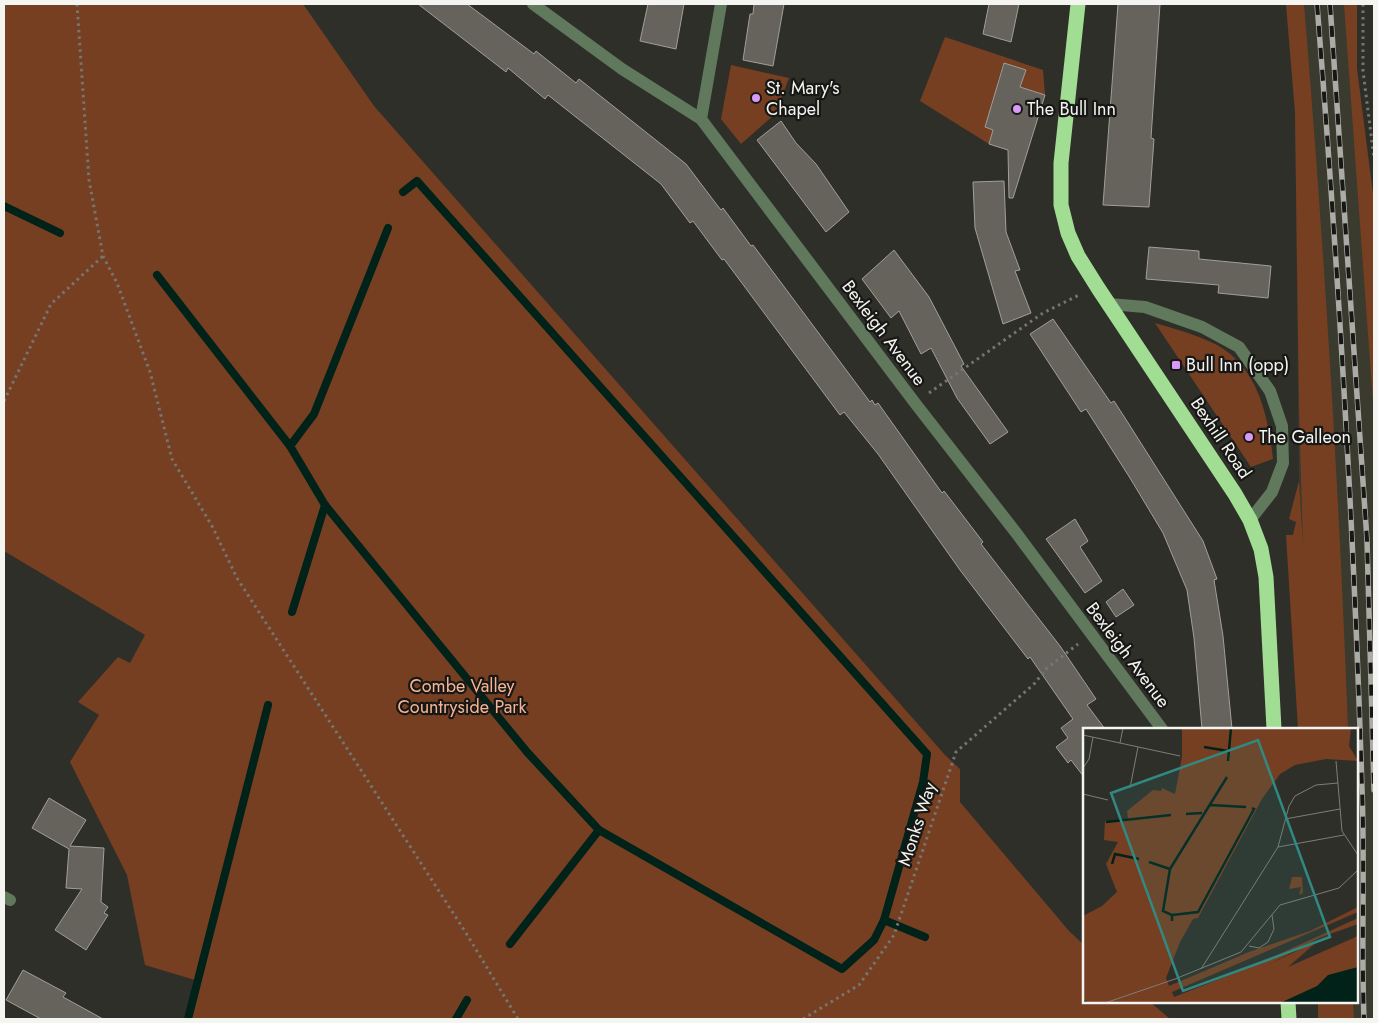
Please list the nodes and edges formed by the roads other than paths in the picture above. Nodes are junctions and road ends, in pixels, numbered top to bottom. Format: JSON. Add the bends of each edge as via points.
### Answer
{"nodes":[{"id":1,"x":533,"y":4,"type":"edge"},
{"id":2,"x":722,"y":4,"type":"edge"},
{"id":3,"x":1078,"y":4,"type":"edge"},
{"id":4,"x":546,"y":8,"type":"edge"},
{"id":5,"x":701,"y":119,"type":"junction"},
{"id":6,"x":1109,"y":304,"type":"junction"},
{"id":7,"x":1250,"y":520,"type":"junction"},
{"id":8,"x":1161,"y":728,"type":"edge"},
{"id":9,"x":1274,"y":728,"type":"edge"},
{"id":10,"x":1288,"y":1003,"type":"edge"},
{"id":11,"x":1289,"y":1019,"type":"edge"}],
"edges":[{"from":1,"to":4,"type":"street","name":"Bexleigh Avenue"},
{"from":2,"to":5,"type":"street"},
{"from":3,"to":6,"type":"highway","name":"Bexhill Road","via":[[1061,163],[1061,205],[1078,256]]},
{"from":4,"to":5,"type":"street","name":"Bexleigh Avenue","via":[[622,69]]},
{"from":5,"to":8,"type":"street","name":"Bexleigh Avenue"},
{"from":6,"to":7,"type":"highway","name":"Bexhill Road"},
{"from":6,"to":7,"type":"street","name":"Bexhill Road","via":[[1145,307],[1202,327],[1239,348],[1270,391],[1282,426],[1283,463],[1272,492]]},
{"from":7,"to":9,"type":"highway","name":"Bexhill Road","via":[[1261,548],[1266,577]]},
{"from":10,"to":11,"type":"highway"}]}
